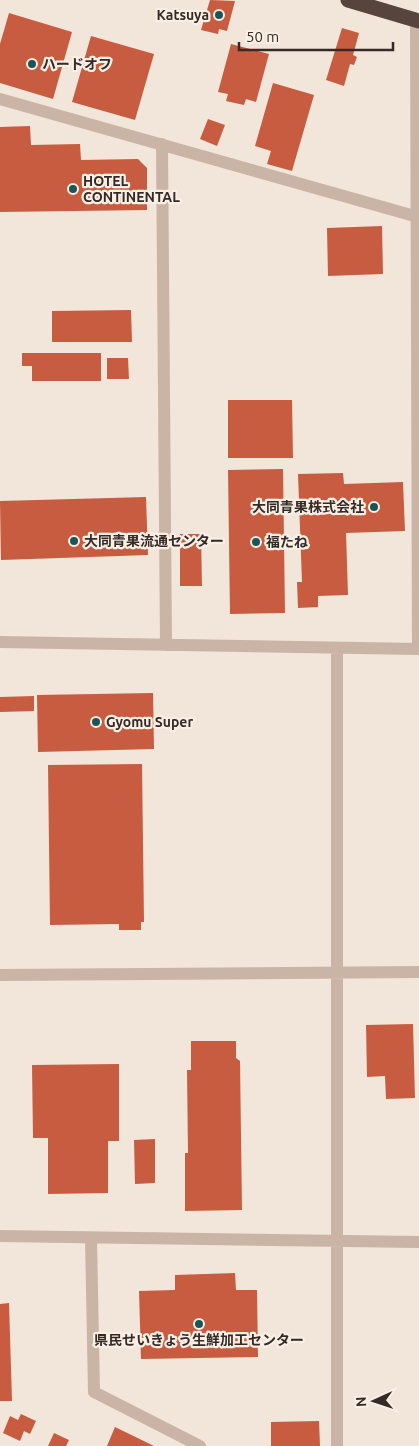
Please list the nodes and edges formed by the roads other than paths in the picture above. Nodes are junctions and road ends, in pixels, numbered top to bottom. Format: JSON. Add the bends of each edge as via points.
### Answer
{"nodes":[{"id":1,"x":348,"y":0,"type":"edge"},
{"id":2,"x":418,"y":21,"type":"edge"},
{"id":3,"x":0,"y":98,"type":"edge"},
{"id":4,"x":162,"y":144,"type":"junction"},
{"id":5,"x":418,"y":217,"type":"edge"},
{"id":6,"x":0,"y":642,"type":"edge"},
{"id":7,"x":166,"y":645,"type":"junction"},
{"id":8,"x":337,"y":648,"type":"junction"},
{"id":9,"x":419,"y":649,"type":"edge"},
{"id":10,"x":419,"y":972,"type":"edge"},
{"id":11,"x":336,"y":973,"type":"junction"},
{"id":12,"x":0,"y":975,"type":"edge"},
{"id":13,"x":0,"y":1236,"type":"edge"},
{"id":14,"x":91,"y":1239,"type":"junction"},
{"id":15,"x":336,"y":1241,"type":"junction"},
{"id":16,"x":419,"y":1242,"type":"edge"},
{"id":17,"x":200,"y":1446,"type":"edge"},
{"id":18,"x":337,"y":1446,"type":"edge"}],
"edges":[{"from":1,"to":2,"type":"highway"},
{"from":2,"to":5,"type":"street"},
{"from":3,"to":4,"type":"street"},
{"from":4,"to":5,"type":"street"},
{"from":4,"to":7,"type":"street"},
{"from":5,"to":9,"type":"street"},
{"from":6,"to":7,"type":"street"},
{"from":7,"to":8,"type":"street"},
{"from":8,"to":9,"type":"street"},
{"from":8,"to":11,"type":"street"},
{"from":10,"to":11,"type":"street"},
{"from":11,"to":12,"type":"street"},
{"from":11,"to":15,"type":"street"},
{"from":13,"to":14,"type":"street"},
{"from":14,"to":15,"type":"street"},
{"from":14,"to":17,"type":"street","via":[[94,1392]]},
{"from":15,"to":16,"type":"street"},
{"from":15,"to":18,"type":"street"}]}
